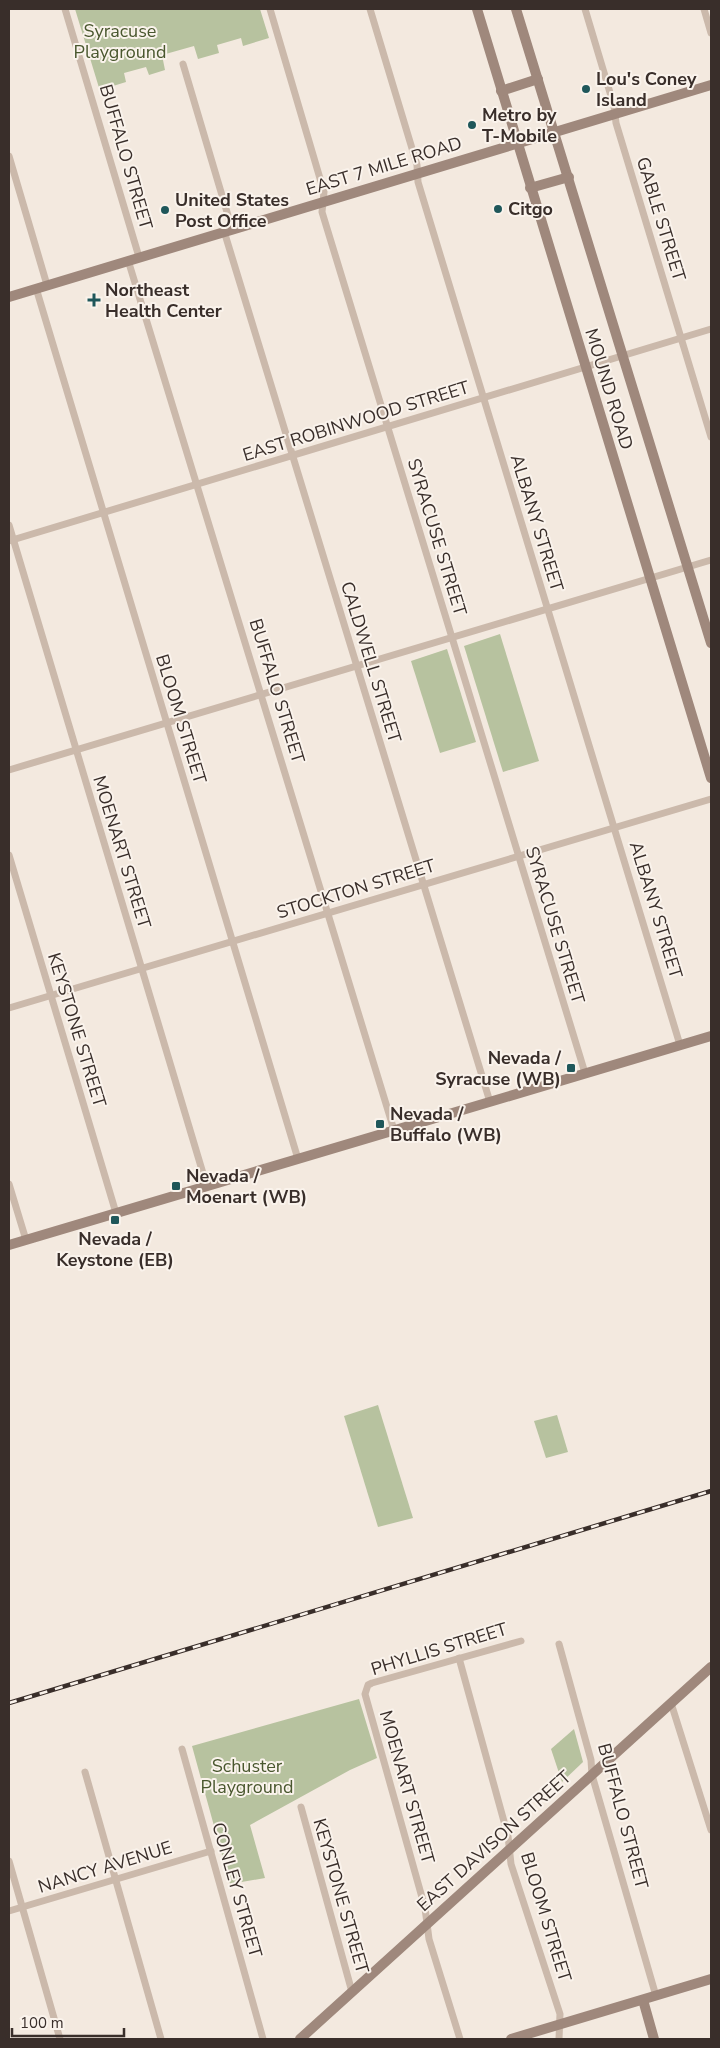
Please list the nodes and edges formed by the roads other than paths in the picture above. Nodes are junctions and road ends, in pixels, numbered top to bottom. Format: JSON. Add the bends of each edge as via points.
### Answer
{"nodes":[{"id":1,"x":66,"y":9,"type":"edge"},
{"id":2,"x":270,"y":9,"type":"edge"},
{"id":3,"x":370,"y":9,"type":"edge"},
{"id":4,"x":477,"y":9,"type":"edge"},
{"id":5,"x":516,"y":9,"type":"edge"},
{"id":6,"x":585,"y":9,"type":"edge"},
{"id":7,"x":704,"y":9,"type":"edge"},
{"id":8,"x":711,"y":32,"type":"edge"},
{"id":9,"x":183,"y":64,"type":"dead end"},
{"id":10,"x":538,"y":79,"type":"junction"},
{"id":11,"x":711,"y":88,"type":"edge"},
{"id":12,"x":501,"y":91,"type":"junction"},
{"id":13,"x":615,"y":114,"type":"junction"},
{"id":14,"x":555,"y":131,"type":"junction"},
{"id":15,"x":517,"y":143,"type":"junction"},
{"id":16,"x":9,"y":156,"type":"edge"},
{"id":17,"x":417,"y":173,"type":"junction"},
{"id":18,"x":569,"y":177,"type":"junction"},
{"id":19,"x":530,"y":188,"type":"junction"},
{"id":20,"x":323,"y":201,"type":"junction"},
{"id":21,"x":228,"y":230,"type":"junction"},
{"id":22,"x":139,"y":257,"type":"junction"},
{"id":23,"x":128,"y":260,"type":"junction"},
{"id":24,"x":47,"y":285,"type":"junction"},
{"id":25,"x":36,"y":288,"type":"junction"},
{"id":26,"x":9,"y":296,"type":"edge"},
{"id":27,"x":711,"y":329,"type":"edge"},
{"id":28,"x":681,"y":338,"type":"junction"},
{"id":29,"x":623,"y":355,"type":"junction"},
{"id":30,"x":585,"y":367,"type":"junction"},
{"id":31,"x":483,"y":398,"type":"junction"},
{"id":32,"x":388,"y":427,"type":"junction"},
{"id":33,"x":711,"y":437,"type":"edge"},
{"id":34,"x":292,"y":456,"type":"junction"},
{"id":35,"x":196,"y":484,"type":"junction"},
{"id":36,"x":104,"y":512,"type":"junction"},
{"id":37,"x":9,"y":525,"type":"edge"},
{"id":38,"x":11,"y":540,"type":"edge"},
{"id":39,"x":711,"y":560,"type":"edge"},
{"id":40,"x":688,"y":567,"type":"junction"},
{"id":41,"x":650,"y":578,"type":"junction"},
{"id":42,"x":548,"y":609,"type":"junction"},
{"id":43,"x":452,"y":638,"type":"junction"},
{"id":44,"x":711,"y":643,"type":"edge"},
{"id":45,"x":356,"y":666,"type":"junction"},
{"id":46,"x":261,"y":694,"type":"junction"},
{"id":47,"x":167,"y":723,"type":"junction"},
{"id":48,"x":76,"y":750,"type":"junction"},
{"id":49,"x":9,"y":770,"type":"edge"},
{"id":50,"x":711,"y":778,"type":"edge"},
{"id":51,"x":711,"y":799,"type":"edge"},
{"id":52,"x":615,"y":828,"type":"junction"},
{"id":53,"x":9,"y":856,"type":"edge"},
{"id":54,"x":519,"y":856,"type":"junction"},
{"id":55,"x":424,"y":884,"type":"junction"},
{"id":56,"x":328,"y":913,"type":"junction"},
{"id":57,"x":233,"y":941,"type":"junction"},
{"id":58,"x":142,"y":968,"type":"junction"},
{"id":59,"x":51,"y":996,"type":"junction"},
{"id":60,"x":9,"y":1008,"type":"edge"},
{"id":61,"x":711,"y":1036,"type":"edge"},
{"id":62,"x":680,"y":1045,"type":"junction"},
{"id":63,"x":585,"y":1074,"type":"junction"},
{"id":64,"x":490,"y":1102,"type":"junction"},
{"id":65,"x":394,"y":1130,"type":"junction"},
{"id":66,"x":298,"y":1159,"type":"junction"},
{"id":67,"x":9,"y":1184,"type":"edge"},
{"id":68,"x":205,"y":1187,"type":"junction"},
{"id":69,"x":116,"y":1213,"type":"junction"},
{"id":70,"x":26,"y":1240,"type":"junction"},
{"id":71,"x":9,"y":1245,"type":"edge"},
{"id":72,"x":521,"y":1640,"type":"dead end"},
{"id":73,"x":560,"y":1644,"type":"dead end"},
{"id":74,"x":459,"y":1658,"type":"junction"},
{"id":75,"x":711,"y":1668,"type":"edge"},
{"id":76,"x":367,"y":1688,"type":"joint"},
{"id":77,"x":671,"y":1703,"type":"junction"},
{"id":78,"x":182,"y":1749,"type":"dead end"},
{"id":79,"x":84,"y":1772,"type":"dead end"},
{"id":80,"x":592,"y":1775,"type":"junction"},
{"id":81,"x":300,"y":1807,"type":"dead end"},
{"id":82,"x":711,"y":1830,"type":"edge"},
{"id":83,"x":510,"y":1850,"type":"junction"},
{"id":84,"x":211,"y":1851,"type":"junction"},
{"id":85,"x":9,"y":1861,"type":"edge"},
{"id":86,"x":115,"y":1879,"type":"junction"},
{"id":87,"x":22,"y":1907,"type":"junction"},
{"id":88,"x":9,"y":1911,"type":"edge"},
{"id":89,"x":427,"y":1924,"type":"junction"},
{"id":90,"x":711,"y":1979,"type":"edge"},
{"id":91,"x":352,"y":1992,"type":"junction"},
{"id":92,"x":656,"y":1996,"type":"junction"},
{"id":93,"x":643,"y":2000,"type":"junction"},
{"id":94,"x":559,"y":2025,"type":"junction"},
{"id":95,"x":60,"y":2039,"type":"edge"},
{"id":96,"x":161,"y":2039,"type":"edge"},
{"id":97,"x":263,"y":2039,"type":"edge"},
{"id":98,"x":300,"y":2039,"type":"edge"},
{"id":99,"x":460,"y":2039,"type":"edge"},
{"id":100,"x":511,"y":2039,"type":"edge"},
{"id":101,"x":559,"y":2039,"type":"edge"},
{"id":102,"x":654,"y":2039,"type":"edge"}],
"edges":[{"from":1,"to":22,"type":"street","name":"BUFFALO STREET"},
{"from":2,"to":20,"type":"street","name":"SYRACUSE STREET","via":[[324,192]]},
{"from":3,"to":17,"type":"street","name":"ALBANY STREET"},
{"from":4,"to":12,"type":"main road","name":"MOUND ROAD"},
{"from":5,"to":10,"type":"main road","name":"MOUND ROAD"},
{"from":6,"to":13,"type":"street","name":"GABLE STREET"},
{"from":7,"to":8,"type":"street"},
{"from":9,"to":21,"type":"street","name":"CALDWELL STREET"},
{"from":10,"to":12,"type":"main road"},
{"from":10,"to":14,"type":"main road","name":"MOUND ROAD"},
{"from":11,"to":13,"type":"main road","name":"EAST 7 MILE ROAD"},
{"from":12,"to":15,"type":"main road","name":"MOUND ROAD"},
{"from":13,"to":14,"type":"main road","name":"EAST 7 MILE ROAD"},
{"from":13,"to":28,"type":"street","name":"GABLE STREET"},
{"from":14,"to":15,"type":"main road","name":"EAST 7 MILE ROAD"},
{"from":14,"to":18,"type":"main road","name":"MOUND ROAD"},
{"from":15,"to":17,"type":"main road","name":"EAST 7 MILE ROAD"},
{"from":15,"to":19,"type":"main road","name":"MOUND ROAD"},
{"from":16,"to":24,"type":"street"},
{"from":17,"to":20,"type":"main road","name":"EAST 7 MILE ROAD"},
{"from":17,"to":31,"type":"street","name":"ALBANY STREET"},
{"from":18,"to":19,"type":"main road"},
{"from":18,"to":29,"type":"main road","name":"MOUND ROAD"},
{"from":19,"to":30,"type":"main road","name":"MOUND ROAD"},
{"from":20,"to":21,"type":"main road","name":"EAST 7 MILE ROAD"},
{"from":20,"to":32,"type":"street","name":"SYRACUSE STREET","via":[[322,212]]},
{"from":21,"to":22,"type":"main road","name":"EAST 7 MILE ROAD"},
{"from":21,"to":34,"type":"street","name":"CALDWELL STREET"},
{"from":22,"to":23,"type":"main road","name":"EAST 7 MILE ROAD"},
{"from":23,"to":24,"type":"main road","name":"EAST 7 MILE ROAD"},
{"from":23,"to":35,"type":"street","name":"BUFFALO STREET"},
{"from":24,"to":25,"type":"main road","name":"EAST 7 MILE ROAD"},
{"from":25,"to":26,"type":"main road","name":"EAST 7 MILE ROAD"},
{"from":25,"to":36,"type":"street","name":"BLOOM STREET"},
{"from":27,"to":28,"type":"street","name":"EAST ROBINWOOD STREET"},
{"from":28,"to":29,"type":"street","name":"EAST ROBINWOOD STREET"},
{"from":28,"to":33,"type":"street","name":"GABLE STREET"},
{"from":29,"to":30,"type":"street","name":"EAST ROBINWOOD STREET"},
{"from":29,"to":40,"type":"main road","name":"MOUND ROAD"},
{"from":30,"to":31,"type":"street","name":"EAST ROBINWOOD STREET"},
{"from":30,"to":41,"type":"main road","name":"MOUND ROAD"},
{"from":31,"to":32,"type":"street","name":"EAST ROBINWOOD STREET"},
{"from":31,"to":42,"type":"street","name":"ALBANY STREET"},
{"from":32,"to":34,"type":"street","name":"EAST ROBINWOOD STREET"},
{"from":32,"to":43,"type":"street","name":"SYRACUSE STREET"},
{"from":34,"to":35,"type":"street","name":"EAST ROBINWOOD STREET"},
{"from":34,"to":45,"type":"street","name":"CALDWELL STREET"},
{"from":35,"to":36,"type":"street","name":"EAST ROBINWOOD STREET"},
{"from":35,"to":46,"type":"street","name":"BUFFALO STREET"},
{"from":36,"to":38,"type":"street","name":"EAST ROBINWOOD STREET"},
{"from":36,"to":47,"type":"street","name":"BLOOM STREET"},
{"from":37,"to":38,"type":"street","name":"MOENART STREET"},
{"from":38,"to":48,"type":"street","name":"MOENART STREET"},
{"from":39,"to":40,"type":"street"},
{"from":40,"to":41,"type":"street"},
{"from":40,"to":44,"type":"main road","name":"MOUND ROAD"},
{"from":41,"to":42,"type":"street"},
{"from":41,"to":50,"type":"main road","name":"MOUND ROAD"},
{"from":42,"to":43,"type":"street"},
{"from":42,"to":52,"type":"street","name":"ALBANY STREET"},
{"from":43,"to":45,"type":"street"},
{"from":43,"to":54,"type":"street","name":"SYRACUSE STREET"},
{"from":45,"to":46,"type":"street"},
{"from":45,"to":55,"type":"street","name":"CALDWELL STREET"},
{"from":46,"to":47,"type":"street"},
{"from":46,"to":56,"type":"street","name":"BUFFALO STREET"},
{"from":47,"to":48,"type":"street"},
{"from":47,"to":57,"type":"street","name":"BLOOM STREET"},
{"from":48,"to":49,"type":"street"},
{"from":48,"to":58,"type":"street","name":"MOENART STREET"},
{"from":51,"to":52,"type":"street","name":"STOCKTON STREET"},
{"from":52,"to":54,"type":"street","name":"STOCKTON STREET"},
{"from":52,"to":62,"type":"street","name":"ALBANY STREET"},
{"from":53,"to":59,"type":"street","name":"KEYSTONE STREET"},
{"from":54,"to":55,"type":"street","name":"STOCKTON STREET"},
{"from":54,"to":63,"type":"street","name":"SYRACUSE STREET"},
{"from":55,"to":56,"type":"street","name":"STOCKTON STREET"},
{"from":55,"to":64,"type":"street","name":"CALDWELL STREET"},
{"from":56,"to":57,"type":"street","name":"STOCKTON STREET"},
{"from":56,"to":65,"type":"street","name":"BUFFALO STREET"},
{"from":57,"to":58,"type":"street","name":"STOCKTON STREET"},
{"from":57,"to":66,"type":"street","name":"BLOOM STREET"},
{"from":58,"to":59,"type":"street","name":"STOCKTON STREET"},
{"from":58,"to":68,"type":"street","name":"MOENART STREET"},
{"from":59,"to":60,"type":"street","name":"STOCKTON STREET"},
{"from":59,"to":69,"type":"street","name":"KEYSTONE STREET"},
{"from":61,"to":62,"type":"main road"},
{"from":62,"to":63,"type":"main road"},
{"from":63,"to":64,"type":"main road"},
{"from":64,"to":65,"type":"main road"},
{"from":65,"to":66,"type":"main road"},
{"from":66,"to":68,"type":"main road"},
{"from":67,"to":70,"type":"street"},
{"from":68,"to":69,"type":"main road"},
{"from":69,"to":70,"type":"main road"},
{"from":70,"to":71,"type":"main road"},
{"from":72,"to":74,"type":"street","name":"PHYLLIS STREET"},
{"from":73,"to":80,"type":"street","name":"BUFFALO STREET","via":[[591,1758]]},
{"from":74,"to":76,"type":"street","name":"PHYLLIS STREET","via":[[372,1683]]},
{"from":74,"to":83,"type":"street","name":"BLOOM STREET"},
{"from":75,"to":77,"type":"main road","name":"EAST DAVISON STREET"},
{"from":76,"to":89,"type":"street","name":"MOENART STREET","via":[[365,1694]]},
{"from":77,"to":80,"type":"main road","name":"EAST DAVISON STREET"},
{"from":77,"to":82,"type":"street"},
{"from":78,"to":84,"type":"street","name":"CONLEY STREET"},
{"from":79,"to":86,"type":"street"},
{"from":80,"to":83,"type":"main road","name":"EAST DAVISON STREET"},
{"from":80,"to":92,"type":"street","name":"BUFFALO STREET"},
{"from":81,"to":91,"type":"street","name":"KEYSTONE STREET"},
{"from":83,"to":89,"type":"main road","name":"EAST DAVISON STREET"},
{"from":83,"to":94,"type":"street","name":"BLOOM STREET","via":[[511,1864],[560,2014]]},
{"from":84,"to":86,"type":"street","name":"NANCY AVENUE"},
{"from":84,"to":97,"type":"street","name":"CONLEY STREET"},
{"from":85,"to":87,"type":"street"},
{"from":86,"to":87,"type":"street","name":"NANCY AVENUE"},
{"from":86,"to":96,"type":"street"},
{"from":87,"to":88,"type":"street","name":"NANCY AVENUE"},
{"from":87,"to":95,"type":"street"},
{"from":89,"to":91,"type":"main road","name":"EAST DAVISON STREET"},
{"from":89,"to":99,"type":"street","name":"MOENART STREET"},
{"from":90,"to":92,"type":"main road"},
{"from":91,"to":98,"type":"main road","name":"EAST DAVISON STREET"},
{"from":92,"to":93,"type":"main road"},
{"from":93,"to":94,"type":"main road"},
{"from":93,"to":102,"type":"main road"},
{"from":94,"to":100,"type":"main road"},
{"from":94,"to":101,"type":"street","name":"BLOOM STREET"}]}
